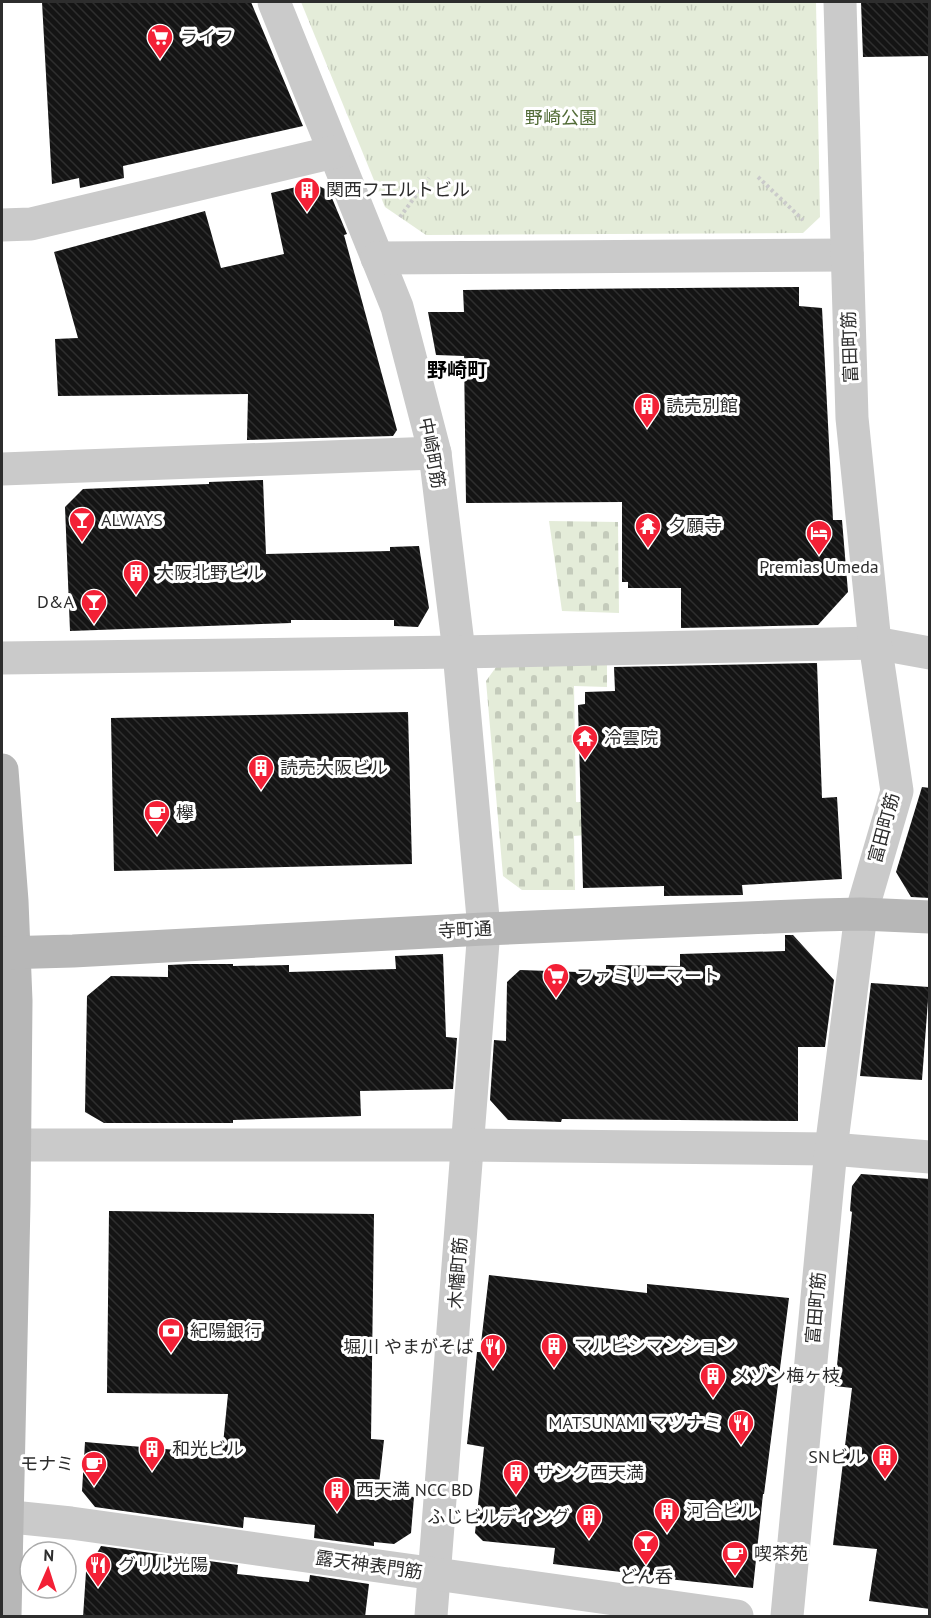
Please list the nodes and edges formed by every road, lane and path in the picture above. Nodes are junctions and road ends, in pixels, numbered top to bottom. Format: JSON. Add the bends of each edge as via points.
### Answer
{"nodes":[{"id":1,"x":274,"y":2,"type":"edge"},
{"id":2,"x":840,"y":2,"type":"edge"},
{"id":3,"x":334,"y":152,"type":"junction"},
{"id":4,"x":429,"y":177,"type":"dead end"},
{"id":5,"x":758,"y":177,"type":"dead end"},
{"id":6,"x":397,"y":220,"type":"dead end"},
{"id":7,"x":805,"y":223,"type":"dead end"},
{"id":8,"x":2,"y":225,"type":"edge"},
{"id":9,"x":847,"y":255,"type":"junction"},
{"id":10,"x":377,"y":258,"type":"junction"},
{"id":11,"x":435,"y":453,"type":"junction"},
{"id":12,"x":2,"y":469,"type":"edge"},
{"id":13,"x":875,"y":643,"type":"junction"},
{"id":14,"x":459,"y":652,"type":"junction"},
{"id":15,"x":930,"y":652,"type":"edge"},
{"id":16,"x":2,"y":658,"type":"edge"},
{"id":17,"x":2,"y":770,"type":"edge"},
{"id":18,"x":861,"y":914,"type":"junction"},
{"id":19,"x":930,"y":917,"type":"edge"},
{"id":20,"x":484,"y":929,"type":"junction"},
{"id":21,"x":8,"y":952,"type":"edge"},
{"id":22,"x":14,"y":1145,"type":"junction"},
{"id":23,"x":468,"y":1145,"type":"junction"},
{"id":24,"x":831,"y":1149,"type":"junction"},
{"id":25,"x":930,"y":1156,"type":"edge"},
{"id":26,"x":8,"y":1204,"type":"edge"},
{"id":27,"x":4,"y":1516,"type":"edge"},
{"id":28,"x":435,"y":1575,"type":"junction"},
{"id":29,"x":5,"y":1617,"type":"edge"},
{"id":30,"x":431,"y":1617,"type":"edge"},
{"id":31,"x":737,"y":1617,"type":"edge"},
{"id":32,"x":787,"y":1617,"type":"edge"}],
"edges":[{"from":1,"to":3,"type":"street","name":"中崎町筋"},
{"from":2,"to":9,"type":"street","name":"富田町筋"},
{"from":3,"to":8,"type":"street","via":[[32,224]]},
{"from":3,"to":10,"type":"street","name":"中崎町筋"},
{"from":4,"to":6,"type":"path"},
{"from":5,"to":7,"type":"path"},
{"from":9,"to":10,"type":"street"},
{"from":9,"to":13,"type":"street","name":"富田町筋","via":[[852,418]]},
{"from":10,"to":11,"type":"street","name":"中崎町筋","via":[[397,307]]},
{"from":11,"to":12,"type":"street"},
{"from":11,"to":14,"type":"street","name":"中崎町筋"},
{"from":13,"to":14,"type":"street"},
{"from":13,"to":15,"type":"street"},
{"from":13,"to":18,"type":"street","name":"富田町筋","via":[[897,791]]},
{"from":14,"to":16,"type":"street"},
{"from":14,"to":20,"type":"street","name":"中崎町筋"},
{"from":17,"to":21,"type":"street","via":[[12,901]]},
{"from":18,"to":19,"type":"street","name":"寺町通"},
{"from":18,"to":20,"type":"street","name":"寺町通"},
{"from":18,"to":24,"type":"street","name":"富田町筋"},
{"from":20,"to":21,"type":"street","name":"寺町通"},
{"from":20,"to":23,"type":"street","name":"木幡町筋"},
{"from":21,"to":22,"type":"street"},
{"from":22,"to":23,"type":"street"},
{"from":22,"to":26,"type":"street"},
{"from":23,"to":24,"type":"street"},
{"from":23,"to":28,"type":"street","name":"木幡町筋"},
{"from":24,"to":25,"type":"street"},
{"from":24,"to":32,"type":"street","name":"富田町筋"},
{"from":26,"to":27,"type":"street"},
{"from":27,"to":28,"type":"street","name":"露天神表門筋"},
{"from":27,"to":29,"type":"street"},
{"from":28,"to":30,"type":"street","name":"木幡町筋"},
{"from":28,"to":31,"type":"street","name":"露天神表門筋"}]}
